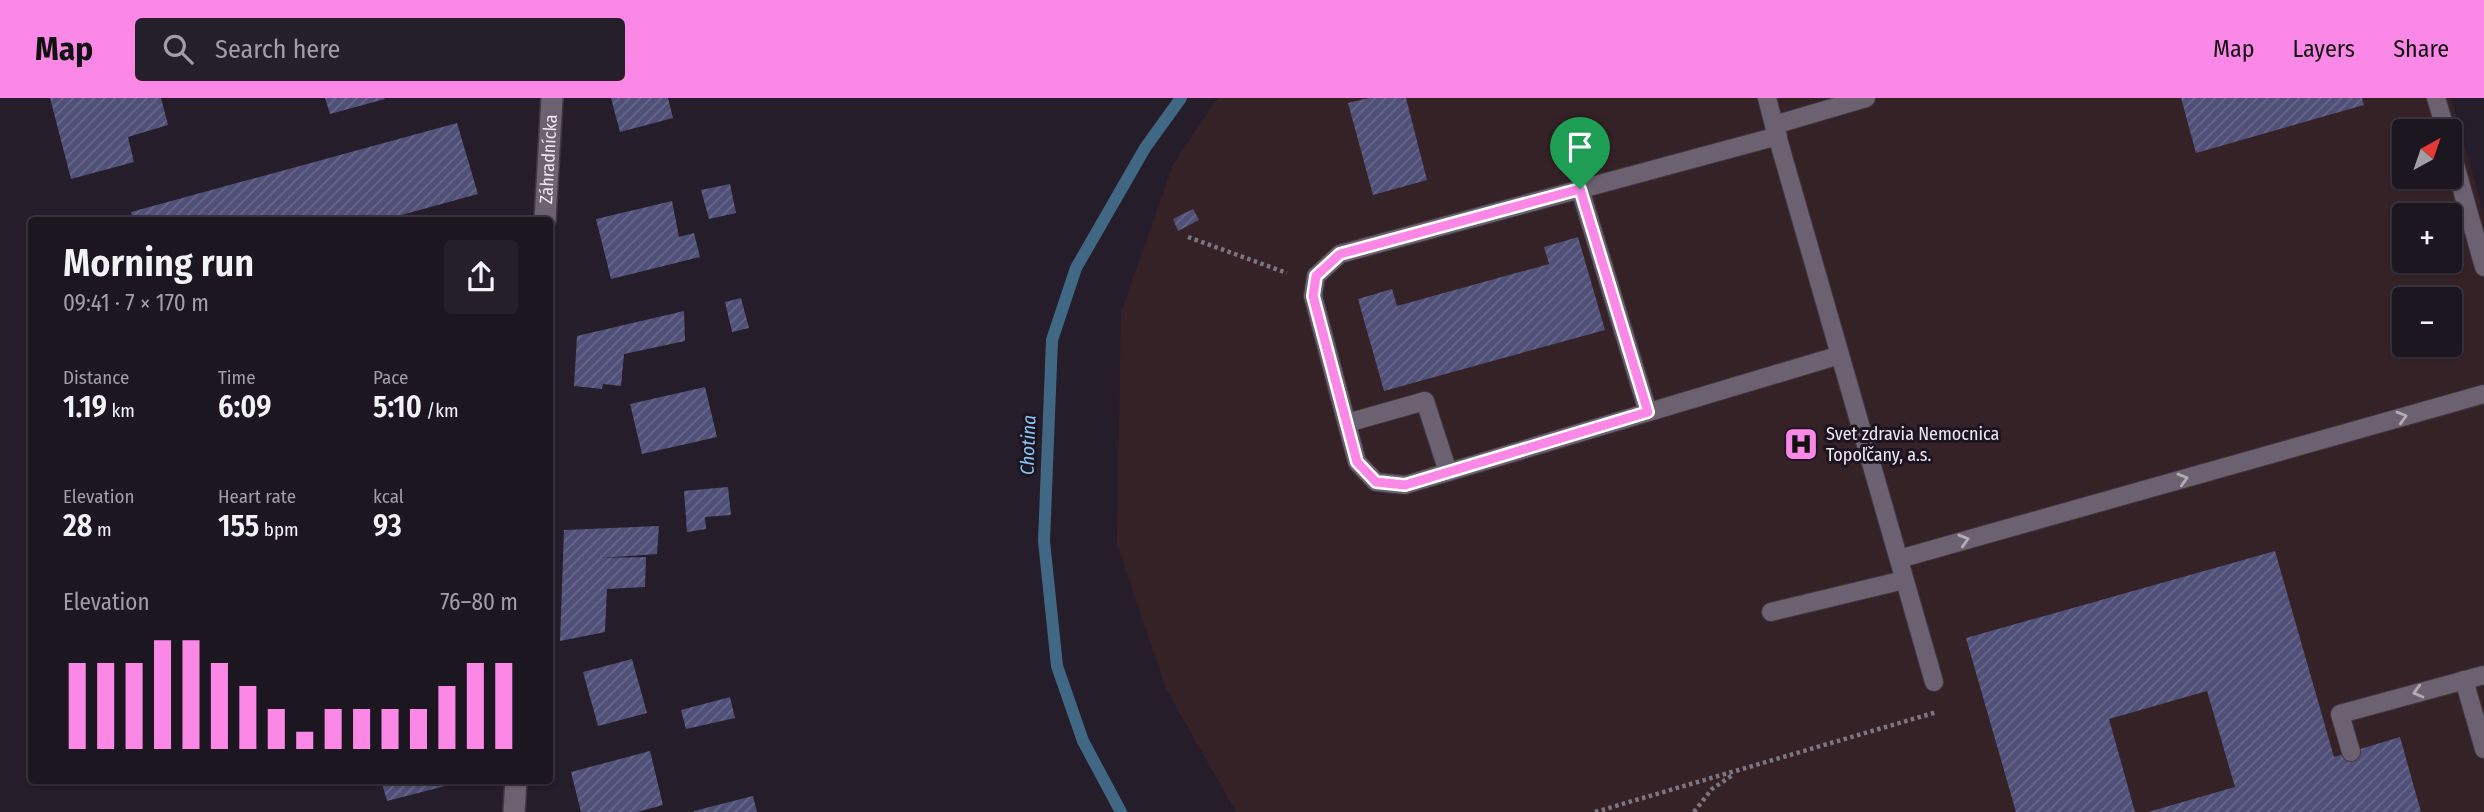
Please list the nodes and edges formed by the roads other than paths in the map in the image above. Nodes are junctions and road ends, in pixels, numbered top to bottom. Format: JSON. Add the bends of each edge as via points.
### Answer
{"nodes":[{"id":1,"x":552,"y":98,"type":"edge"},
{"id":2,"x":1767,"y":98,"type":"edge"},
{"id":3,"x":1866,"y":98,"type":"edge"},
{"id":4,"x":2436,"y":98,"type":"edge"},
{"id":5,"x":2442,"y":119,"type":"edge"},
{"id":6,"x":1776,"y":131,"type":"junction"},
{"id":7,"x":1580,"y":189,"type":"junction"},
{"id":8,"x":2462,"y":189,"type":"edge"},
{"id":9,"x":545,"y":217,"type":"edge"},
{"id":10,"x":2484,"y":267,"type":"edge"},
{"id":11,"x":1840,"y":355,"type":"junction"},
{"id":12,"x":2484,"y":394,"type":"edge"},
{"id":13,"x":1648,"y":412,"type":"junction"},
{"id":14,"x":1347,"y":423,"type":"junction"},
{"id":15,"x":1448,"y":472,"type":"junction"},
{"id":16,"x":1899,"y":559,"type":"junction"},
{"id":17,"x":1904,"y":580,"type":"junction"},
{"id":18,"x":1771,"y":612,"type":"dead end"},
{"id":19,"x":2484,"y":675,"type":"edge"},
{"id":20,"x":2464,"y":680,"type":"junction"},
{"id":21,"x":1934,"y":681,"type":"road end"},
{"id":22,"x":2484,"y":749,"type":"edge"},
{"id":23,"x":2351,"y":752,"type":"dead end"},
{"id":24,"x":516,"y":784,"type":"edge"},
{"id":25,"x":514,"y":812,"type":"edge"}],
"edges":[{"from":1,"to":9,"type":"street","name":"Záhradnícka"},
{"from":2,"to":6,"type":"lane"},
{"from":3,"to":6,"type":"lane"},
{"from":4,"to":5,"type":"lane"},
{"from":6,"to":7,"type":"lane"},
{"from":6,"to":11,"type":"lane"},
{"from":7,"to":13,"type":"lane"},
{"from":7,"to":14,"type":"lane","via":[[1340,254],[1316,276],[1313,296]]},
{"from":8,"to":10,"type":"lane"},
{"from":11,"to":13,"type":"lane"},
{"from":11,"to":16,"type":"lane"},
{"from":16,"to":12,"type":"lane","one_way":true},
{"from":13,"to":15,"type":"lane"},
{"from":14,"to":15,"type":"lane","via":[[1357,462],[1376,482],[1405,485]]},
{"from":14,"to":15,"type":"lane","via":[[1425,401]]},
{"from":16,"to":17,"type":"lane"},
{"from":17,"to":18,"type":"lane"},
{"from":17,"to":21,"type":"lane"},
{"from":19,"to":20,"type":"lane"},
{"from":20,"to":22,"type":"lane"},
{"from":20,"to":23,"type":"lane","one_way":true,"via":[[2340,714]]},
{"from":24,"to":25,"type":"street"}]}
